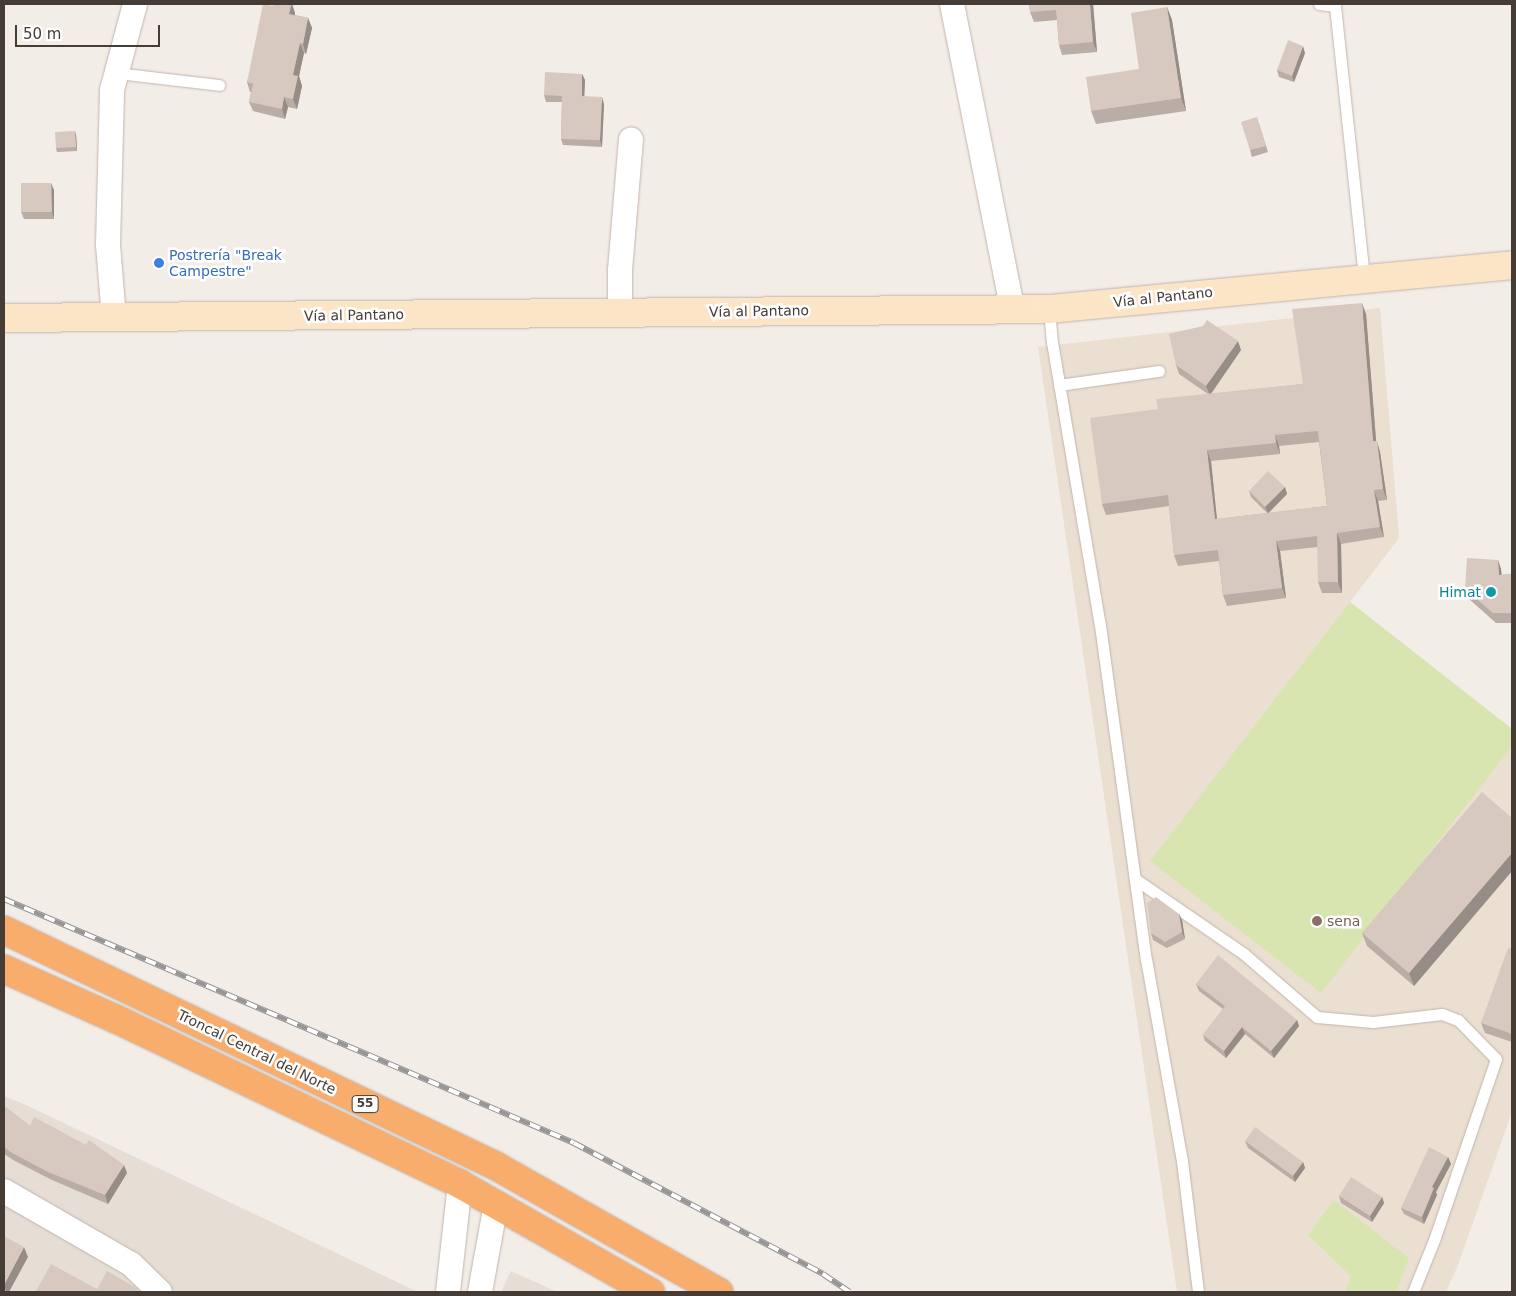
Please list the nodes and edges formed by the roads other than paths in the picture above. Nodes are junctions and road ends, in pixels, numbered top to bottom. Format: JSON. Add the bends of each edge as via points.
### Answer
{"nodes":[{"id":1,"x":135,"y":4,"type":"edge"},
{"id":2,"x":952,"y":4,"type":"edge"},
{"id":3,"x":1319,"y":4,"type":"edge"},
{"id":4,"x":1339,"y":5,"type":"edge"},
{"id":5,"x":117,"y":73,"type":"junction"},
{"id":6,"x":219,"y":85,"type":"dead end"},
{"id":7,"x":631,"y":139,"type":"dead end"},
{"id":8,"x":1512,"y":265,"type":"edge"},
{"id":9,"x":1364,"y":277,"type":"junction"},
{"id":10,"x":1012,"y":308,"type":"junction"},
{"id":11,"x":1049,"y":309,"type":"junction"},
{"id":12,"x":620,"y":313,"type":"junction"},
{"id":13,"x":4,"y":318,"type":"edge"},
{"id":14,"x":114,"y":318,"type":"junction"},
{"id":15,"x":1159,"y":371,"type":"dead end"},
{"id":16,"x":1059,"y":385,"type":"junction"},
{"id":17,"x":1135,"y":879,"type":"junction"},
{"id":18,"x":4,"y":930,"type":"edge"},
{"id":19,"x":4,"y":969,"type":"edge"},
{"id":20,"x":460,"y":1184,"type":"junction"},
{"id":21,"x":4,"y":1191,"type":"edge"},
{"id":22,"x":496,"y":1204,"type":"junction"},
{"id":23,"x":160,"y":1292,"type":"edge"},
{"id":24,"x":448,"y":1292,"type":"edge"},
{"id":25,"x":480,"y":1292,"type":"edge"},
{"id":26,"x":650,"y":1292,"type":"edge"},
{"id":27,"x":719,"y":1292,"type":"edge"},
{"id":28,"x":1198,"y":1292,"type":"edge"},
{"id":29,"x":1413,"y":1292,"type":"edge"}],
"edges":[{"from":1,"to":5,"type":"street"},
{"from":2,"to":10,"type":"street"},
{"from":3,"to":4,"type":"lane"},
{"from":4,"to":9,"type":"lane"},
{"from":5,"to":6,"type":"lane"},
{"from":5,"to":14,"type":"street","via":[[112,90],[108,245]]},
{"from":7,"to":12,"type":"street","via":[[620,270]]},
{"from":8,"to":9,"type":"main road","name":"Vía al Pantano"},
{"from":9,"to":11,"type":"main road","name":"Vía al Pantano"},
{"from":10,"to":11,"type":"main road","name":"Vía al Pantano"},
{"from":10,"to":12,"type":"main road","name":"Vía al Pantano"},
{"from":11,"to":16,"type":"lane"},
{"from":12,"to":14,"type":"main road","name":"Vía al Pantano"},
{"from":13,"to":14,"type":"main road","name":"Vía al Pantano"},
{"from":15,"to":16,"type":"lane"},
{"from":16,"to":17,"type":"lane","via":[[1100,625]]},
{"from":17,"to":28,"type":"lane","via":[[1182,1161]]},
{"from":17,"to":29,"type":"lane","via":[[1244,954],[1317,1017],[1373,1022],[1442,1014],[1458,1020],[1496,1059]]},
{"from":18,"to":27,"type":"highway","name":"Troncal Central del Norte","number":"55","via":[[496,1166]]},
{"from":19,"to":20,"type":"highway","number":"55","via":[[116,1019]]},
{"from":20,"to":22,"type":"highway","number":"55"},
{"from":20,"to":24,"type":"street"},
{"from":21,"to":23,"type":"street","via":[[131,1264]]},
{"from":22,"to":25,"type":"street"},
{"from":22,"to":26,"type":"highway","number":"55"}]}
